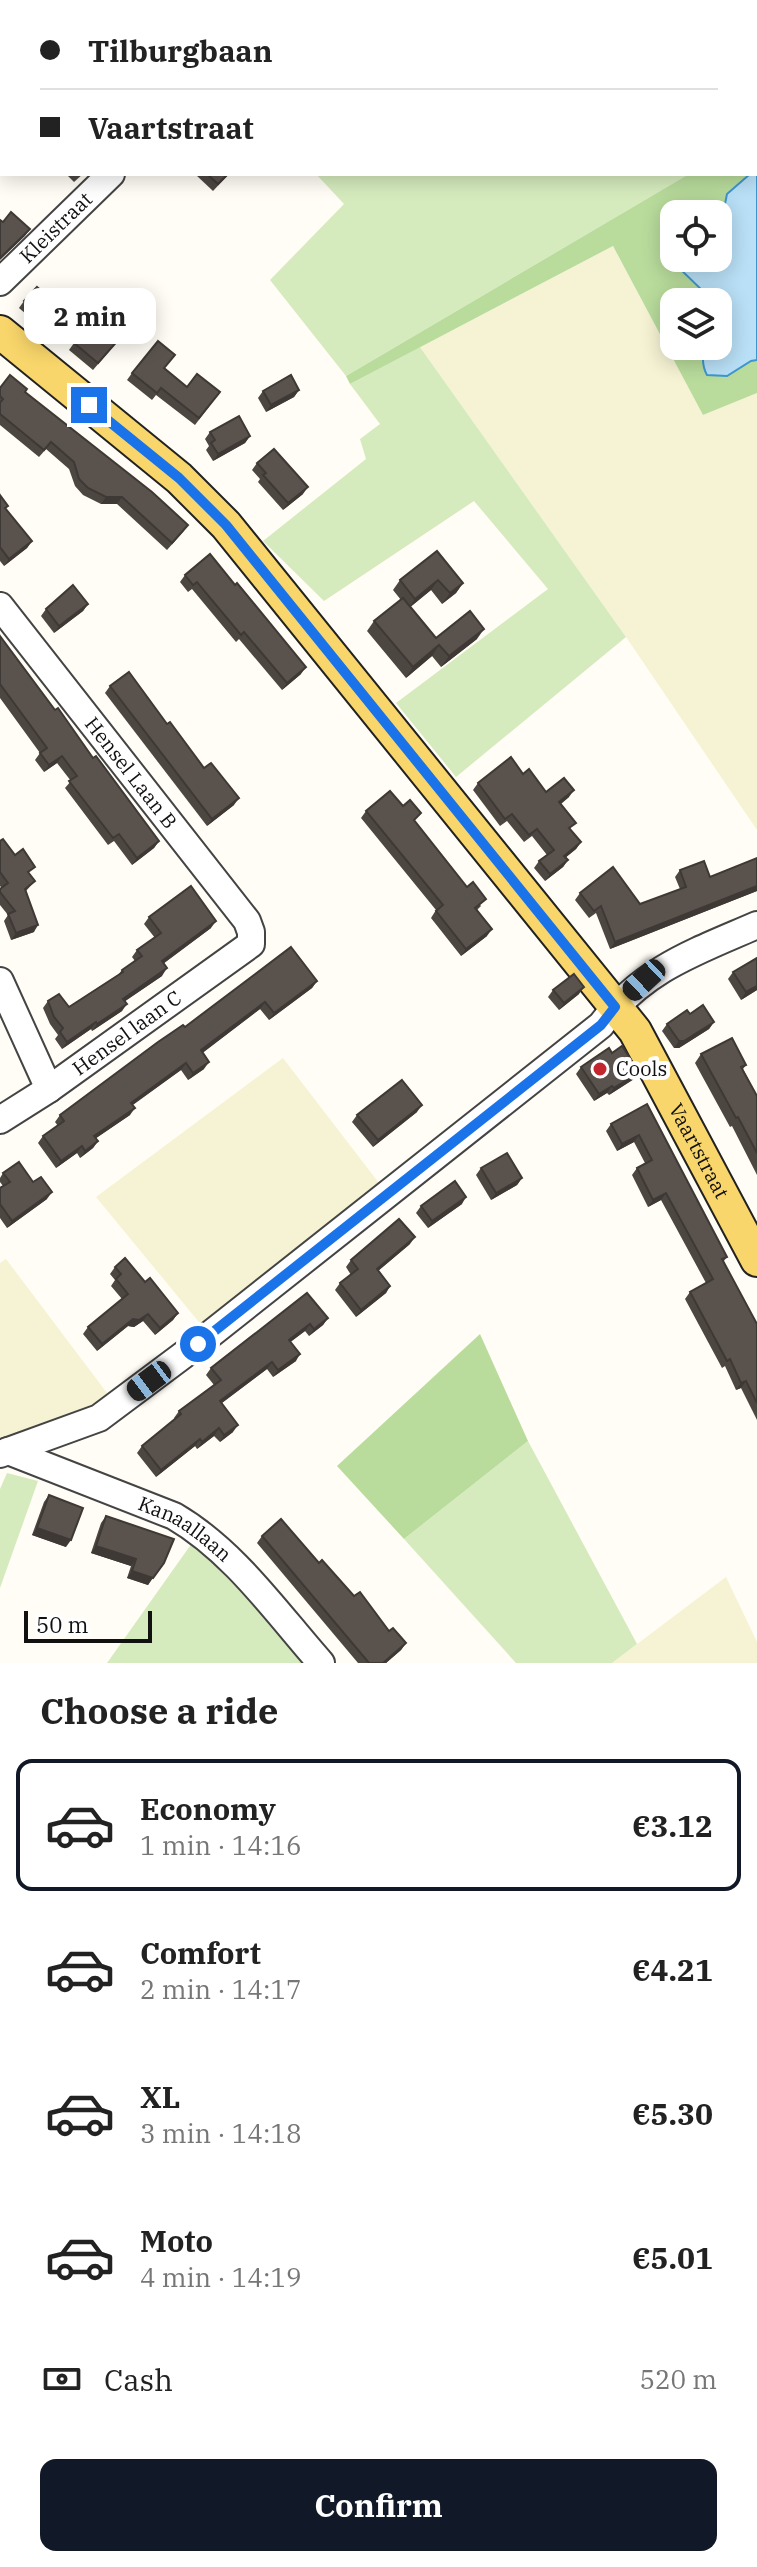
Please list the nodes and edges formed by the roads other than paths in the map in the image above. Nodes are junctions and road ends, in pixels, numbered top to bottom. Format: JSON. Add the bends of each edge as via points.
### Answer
{"nodes":[{"id":1,"x":109,"y":176,"type":"edge"},
{"id":2,"x":0,"y":282,"type":"edge"},
{"id":3,"x":0,"y":332,"type":"edge"},
{"id":4,"x":0,"y":606,"type":"edge"},
{"id":5,"x":757,"y":925,"type":"edge"},
{"id":6,"x":251,"y":944,"type":"joint"},
{"id":7,"x":0,"y":981,"type":"edge"},
{"id":8,"x":615,"y":1007,"type":"junction"},
{"id":9,"x":49,"y":1089,"type":"junction"},
{"id":10,"x":0,"y":1120,"type":"edge"},
{"id":11,"x":757,"y":1260,"type":"edge"},
{"id":12,"x":4,"y":1452,"type":"edge"},
{"id":13,"x":321,"y":1663,"type":"edge"}],
"edges":[{"from":1,"to":2,"type":"street","name":"Kleistraat"},
{"from":3,"to":8,"type":"main road","name":"Vaartstraat","via":[[179,478],[226,525]]},
{"from":4,"to":6,"type":"street","name":"Hensel Laan B","via":[[247,921]]},
{"from":5,"to":8,"type":"street","via":[[681,958],[644,980]]},
{"from":6,"to":9,"type":"street","name":"Hensel laan C"},
{"from":7,"to":9,"type":"street"},
{"from":8,"to":11,"type":"main road","name":"Vaartstraat","via":[[635,1031]]},
{"from":8,"to":12,"type":"street","via":[[601,1025],[99,1418]]},
{"from":9,"to":10,"type":"street","name":"Hensel laan C"},
{"from":12,"to":13,"type":"street","name":"Kanaallaan","via":[[191,1526],[230,1559]]}]}
